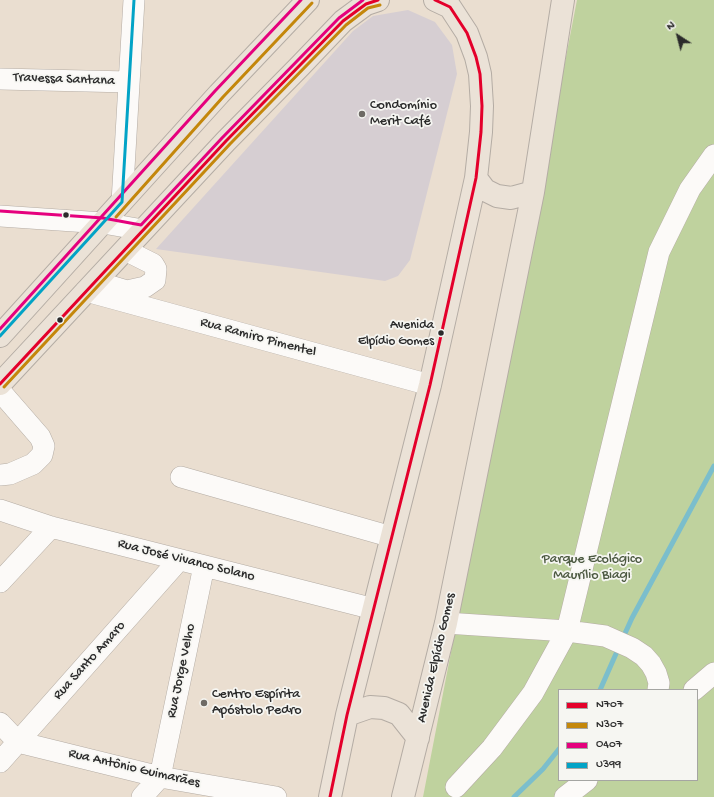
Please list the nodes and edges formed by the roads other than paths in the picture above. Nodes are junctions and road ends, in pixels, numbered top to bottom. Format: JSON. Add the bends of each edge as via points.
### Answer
{"nodes":[{"id":1,"x":134,"y":0,"type":"edge"},
{"id":2,"x":308,"y":0,"type":"edge"},
{"id":3,"x":352,"y":0,"type":"edge"},
{"id":4,"x":378,"y":0,"type":"edge"},
{"id":5,"x":436,"y":0,"type":"edge"},
{"id":6,"x":563,"y":0,"type":"edge"},
{"id":7,"x":343,"y":21,"type":"junction"},
{"id":8,"x":0,"y":79,"type":"edge"},
{"id":9,"x":129,"y":82,"type":"junction"},
{"id":10,"x":714,"y":155,"type":"edge"},
{"id":11,"x":476,"y":178,"type":"junction"},
{"id":12,"x":533,"y":192,"type":"junction"},
{"id":13,"x":122,"y":202,"type":"junction"},
{"id":14,"x":0,"y":216,"type":"edge"},
{"id":15,"x":103,"y":223,"type":"junction"},
{"id":16,"x":143,"y":230,"type":"junction"},
{"id":17,"x":125,"y":250,"type":"junction"},
{"id":18,"x":91,"y":286,"type":"junction"},
{"id":19,"x":0,"y":336,"type":"edge"},
{"id":20,"x":0,"y":384,"type":"edge"},
{"id":21,"x":430,"y":385,"type":"junction"},
{"id":22,"x":0,"y":391,"type":"edge"},
{"id":23,"x":0,"y":475,"type":"edge"},
{"id":24,"x":181,"y":478,"type":"dead end"},
{"id":25,"x":0,"y":510,"type":"edge"},
{"id":26,"x":51,"y":527,"type":"junction"},
{"id":27,"x":392,"y":537,"type":"junction"},
{"id":28,"x":180,"y":560,"type":"junction"},
{"id":29,"x":204,"y":566,"type":"junction"},
{"id":30,"x":0,"y":582,"type":"edge"},
{"id":31,"x":374,"y":609,"type":"junction"},
{"id":32,"x":446,"y":623,"type":"junction"},
{"id":33,"x":567,"y":631,"type":"junction"},
{"id":34,"x":714,"y":673,"type":"edge"},
{"id":35,"x":658,"y":689,"type":"edge"},
{"id":36,"x":695,"y":689,"type":"edge"},
{"id":37,"x":347,"y":715,"type":"junction"},
{"id":38,"x":0,"y":722,"type":"edge"},
{"id":39,"x":418,"y":738,"type":"junction"},
{"id":40,"x":18,"y":742,"type":"junction"},
{"id":41,"x":0,"y":762,"type":"edge"},
{"id":42,"x":160,"y":777,"type":"junction"},
{"id":43,"x":586,"y":781,"type":"edge"},
{"id":44,"x":456,"y":787,"type":"dead end"},
{"id":45,"x":142,"y":797,"type":"edge"},
{"id":46,"x":276,"y":797,"type":"edge"},
{"id":47,"x":330,"y":797,"type":"edge"},
{"id":48,"x":403,"y":797,"type":"edge"},
{"id":49,"x":565,"y":797,"type":"edge"}],
"edges":[{"from":1,"to":9,"type":"street"},
{"from":2,"to":13,"type":"main road"},
{"from":3,"to":7,"type":"main road"},
{"from":4,"to":7,"type":"main road","via":[[366,4]]},
{"from":5,"to":11,"type":"main road","via":[[450,7],[467,33],[480,74],[482,106]]},
{"from":6,"to":12,"type":"main road","name":"Avenida Elpídio Gomes"},
{"from":7,"to":16,"type":"main road"},
{"from":8,"to":9,"type":"street","name":"Travessa Santana"},
{"from":9,"to":13,"type":"street"},
{"from":10,"to":33,"type":"street","via":[[690,189],[659,252]]},
{"from":11,"to":12,"type":"main road","via":[[485,190],[497,196],[511,198]]},
{"from":11,"to":21,"type":"main road"},
{"from":12,"to":32,"type":"main road","name":"Avenida Elpídio Gomes"},
{"from":13,"to":15,"type":"main road"},
{"from":14,"to":15,"type":"street"},
{"from":15,"to":16,"type":"street"},
{"from":15,"to":19,"type":"main road"},
{"from":16,"to":17,"type":"main road"},
{"from":17,"to":18,"type":"main road"},
{"from":17,"to":18,"type":"street","via":[[153,264],[156,269],[155,280],[145,287],[127,291]]},
{"from":18,"to":20,"type":"main road"},
{"from":18,"to":21,"type":"street","name":"Rua Ramiro Pimentel"},
{"from":21,"to":27,"type":"main road"},
{"from":22,"to":23,"type":"street","via":[[40,437],[44,446],[42,454],[33,464],[10,474]]},
{"from":24,"to":27,"type":"street"},
{"from":25,"to":26,"type":"street","name":"Rua José Vivanco Solano"},
{"from":26,"to":28,"type":"street","name":"Rua José Vivanco Solano"},
{"from":26,"to":30,"type":"street"},
{"from":27,"to":31,"type":"main road"},
{"from":28,"to":29,"type":"street","name":"Rua José Vivanco Solano"},
{"from":28,"to":40,"type":"street","name":"Rua Santo Amaro"},
{"from":29,"to":31,"type":"street","name":"Rua José Vivanco Solano"},
{"from":29,"to":42,"type":"street","name":"Rua Jorge Velho"},
{"from":31,"to":37,"type":"main road"},
{"from":32,"to":33,"type":"street"},
{"from":32,"to":39,"type":"main road","name":"Avenida Elpídio Gomes"},
{"from":33,"to":35,"type":"street","via":[[605,636],[632,648],[651,664],[659,683]]},
{"from":33,"to":44,"type":"street","via":[[533,693],[492,748]]},
{"from":34,"to":36,"type":"street"},
{"from":37,"to":39,"type":"main road","via":[[370,707],[384,708],[399,714]]},
{"from":37,"to":47,"type":"main road"},
{"from":38,"to":40,"type":"street"},
{"from":39,"to":48,"type":"main road","name":"Avenida Elpídio Gomes"},
{"from":40,"to":41,"type":"street","name":"Rua Santo Amaro"},
{"from":40,"to":42,"type":"street","name":"Rua Antônio Guimarães"},
{"from":42,"to":45,"type":"street"},
{"from":42,"to":46,"type":"street","name":"Rua Antônio Guimarães"},
{"from":43,"to":49,"type":"street"}]}
